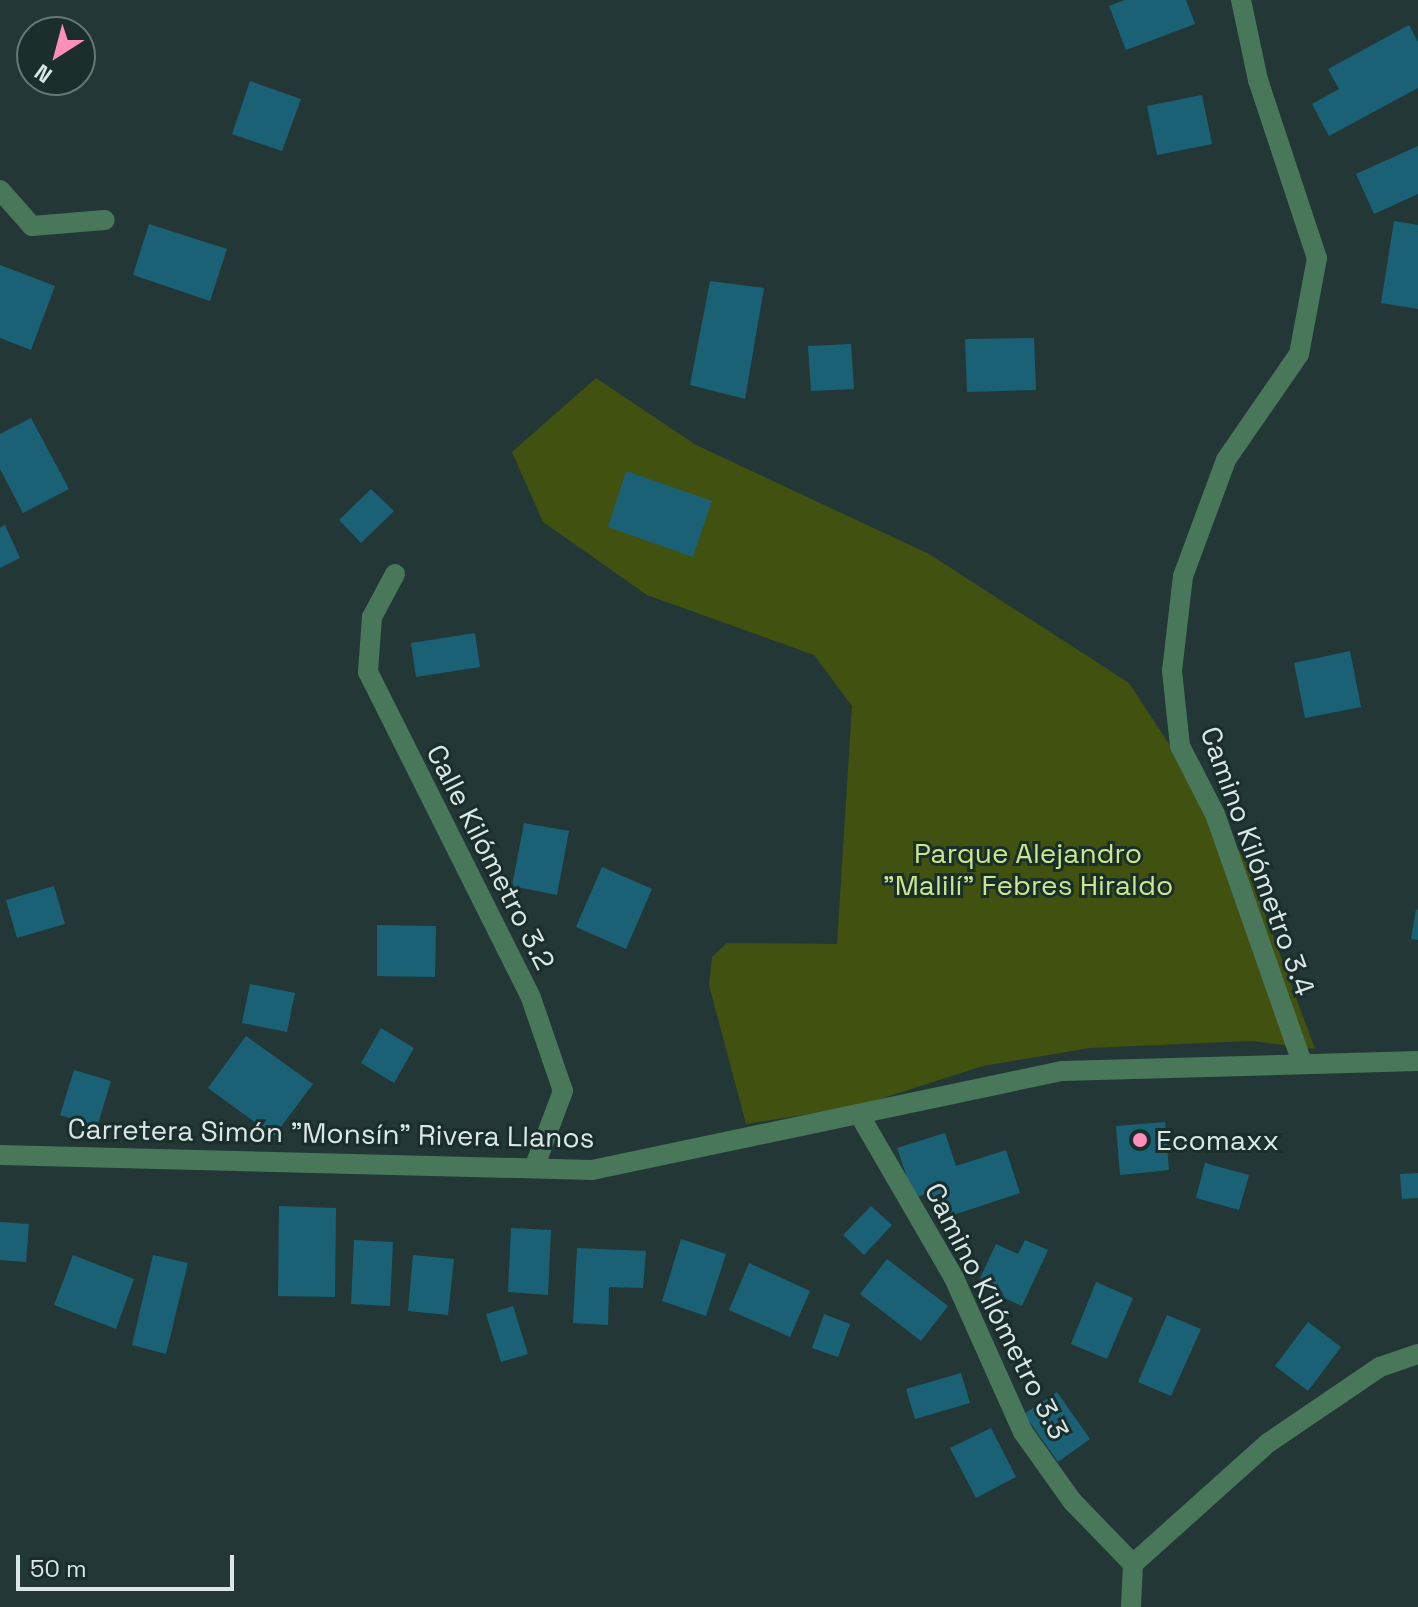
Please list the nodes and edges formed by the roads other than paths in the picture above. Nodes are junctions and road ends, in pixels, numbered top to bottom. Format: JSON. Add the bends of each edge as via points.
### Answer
{"nodes":[{"id":1,"x":1241,"y":0,"type":"edge"},
{"id":2,"x":0,"y":190,"type":"edge"},
{"id":3,"x":105,"y":220,"type":"dead end"},
{"id":4,"x":395,"y":574,"type":"dead end"},
{"id":5,"x":1418,"y":1061,"type":"edge"},
{"id":6,"x":1302,"y":1062,"type":"junction"},
{"id":7,"x":859,"y":1114,"type":"junction"},
{"id":8,"x":0,"y":1155,"type":"edge"},
{"id":9,"x":534,"y":1168,"type":"junction"},
{"id":10,"x":1418,"y":1354,"type":"edge"},
{"id":11,"x":1133,"y":1564,"type":"junction"},
{"id":12,"x":1131,"y":1607,"type":"edge"}],
"edges":[{"from":1,"to":6,"type":"street","name":"Camino Kilómetro 3.4","via":[[1258,80],[1317,258],[1299,354],[1226,460],[1183,576],[1172,671],[1180,746],[1215,814]]},
{"from":2,"to":3,"type":"street","via":[[32,226]]},
{"from":4,"to":9,"type":"street","name":"Calle Kilómetro 3.2","via":[[372,617],[368,672],[531,998],[563,1091]]},
{"from":5,"to":6,"type":"street","name":"Carretera Simón \"Monsín\" Rivera Llanos"},
{"from":6,"to":7,"type":"street","name":"Carretera Simón \"Monsín\" Rivera Llanos","via":[[1062,1071]]},
{"from":7,"to":9,"type":"street","name":"Carretera Simón \"Monsín\" Rivera Llanos","via":[[592,1170]]},
{"from":7,"to":11,"type":"street","name":"Camino Kilómetro 3.3","via":[[954,1278],[1023,1432],[1072,1501]]},
{"from":8,"to":9,"type":"street","name":"Carretera Simón \"Monsín\" Rivera Llanos"},
{"from":10,"to":11,"type":"street","via":[[1380,1367],[1268,1443]]},
{"from":11,"to":12,"type":"street"}]}
